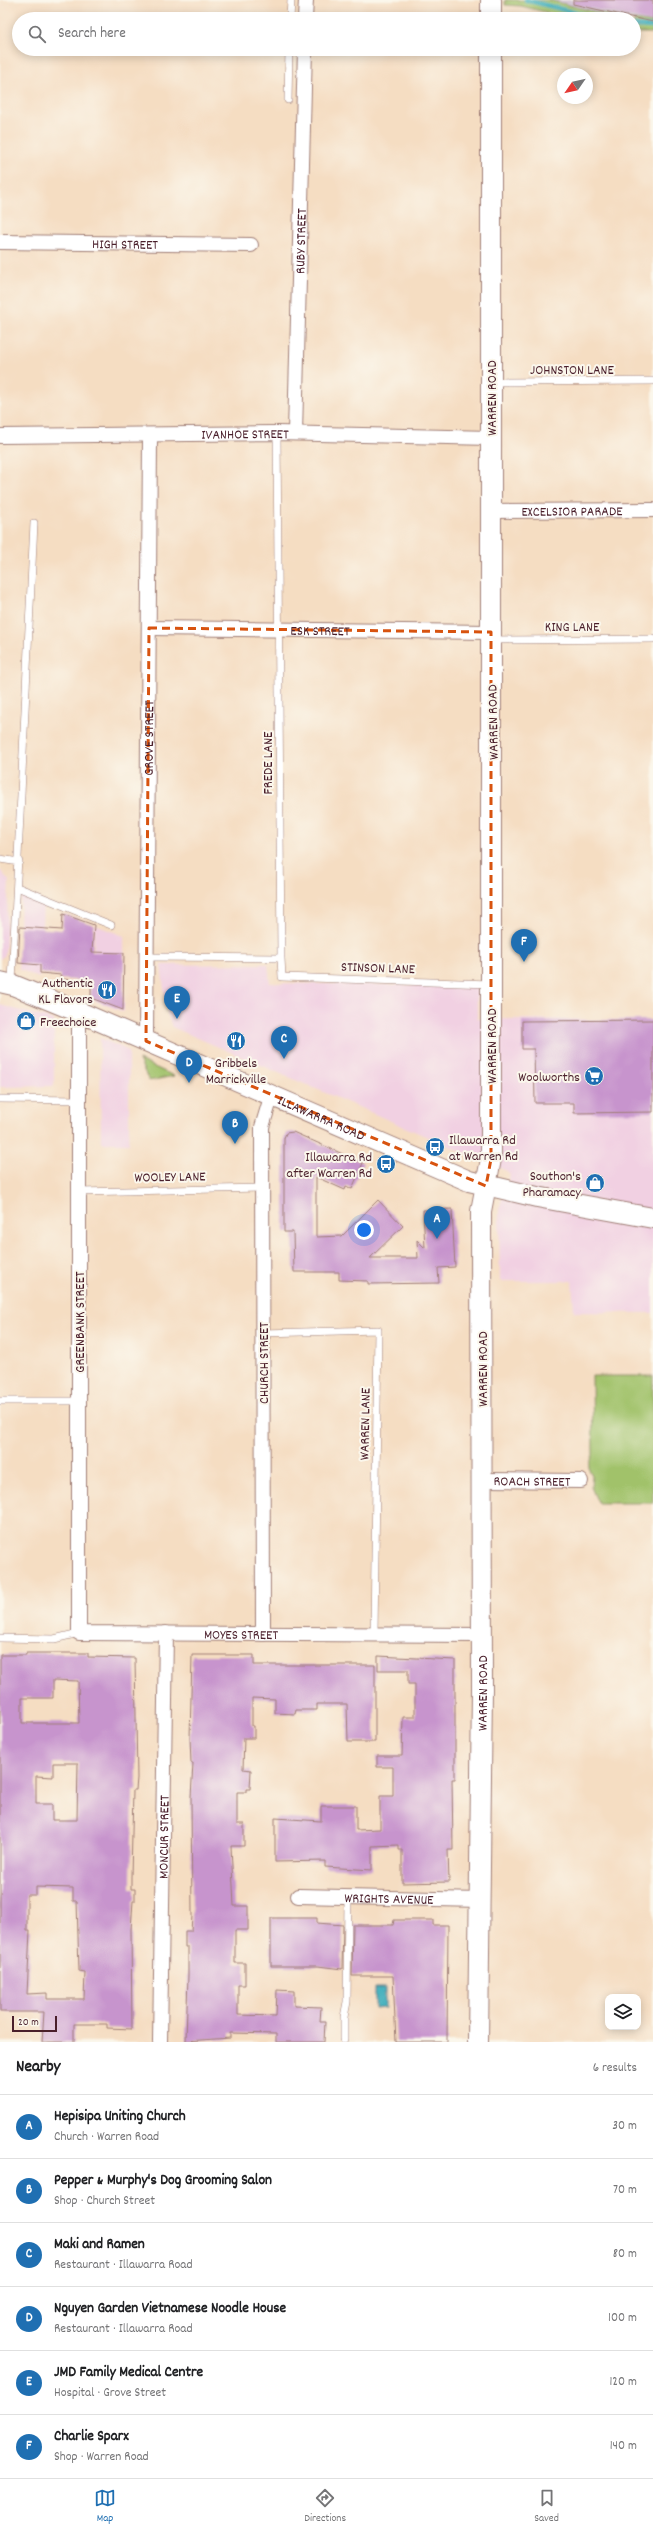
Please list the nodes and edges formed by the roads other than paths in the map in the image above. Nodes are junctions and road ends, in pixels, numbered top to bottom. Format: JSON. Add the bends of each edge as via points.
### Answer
{"nodes":[{"id":1,"x":291,"y":0,"type":"edge"},
{"id":2,"x":306,"y":0,"type":"edge"},
{"id":3,"x":491,"y":0,"type":"edge"},
{"id":4,"x":290,"y":12,"type":"edge"},
{"id":5,"x":305,"y":12,"type":"edge"},
{"id":6,"x":491,"y":12,"type":"edge"},
{"id":7,"x":289,"y":56,"type":"edge"},
{"id":8,"x":304,"y":56,"type":"edge"},
{"id":9,"x":491,"y":56,"type":"edge"},
{"id":10,"x":288,"y":100,"type":"dead end"},
{"id":11,"x":0,"y":242,"type":"edge"},
{"id":12,"x":251,"y":245,"type":"dead end"},
{"id":13,"x":653,"y":381,"type":"edge"},
{"id":14,"x":491,"y":382,"type":"junction"},
{"id":15,"x":277,"y":433,"type":"junction"},
{"id":16,"x":295,"y":433,"type":"junction"},
{"id":17,"x":150,"y":435,"type":"junction"},
{"id":18,"x":0,"y":436,"type":"edge"},
{"id":19,"x":491,"y":438,"type":"junction"},
{"id":20,"x":653,"y":510,"type":"edge"},
{"id":21,"x":492,"y":511,"type":"junction"},
{"id":22,"x":34,"y":523,"type":"dead end"},
{"id":23,"x":149,"y":628,"type":"junction"},
{"id":24,"x":280,"y":630,"type":"junction"},
{"id":25,"x":491,"y":636,"type":"junction"},
{"id":26,"x":653,"y":639,"type":"edge"},
{"id":27,"x":0,"y":859,"type":"edge"},
{"id":28,"x":19,"y":862,"type":"junction"},
{"id":29,"x":17,"y":886,"type":"junction"},
{"id":30,"x":111,"y":925,"type":"dead end"},
{"id":31,"x":147,"y":957,"type":"junction"},
{"id":32,"x":281,"y":958,"type":"junction"},
{"id":33,"x":6,"y":983,"type":"edge"},
{"id":34,"x":491,"y":984,"type":"junction"},
{"id":35,"x":79,"y":1012,"type":"junction"},
{"id":36,"x":146,"y":1041,"type":"junction"},
{"id":37,"x":272,"y":1094,"type":"junction"},
{"id":38,"x":0,"y":1099,"type":"edge"},
{"id":39,"x":79,"y":1100,"type":"junction"},
{"id":40,"x":486,"y":1186,"type":"junction"},
{"id":41,"x":262,"y":1188,"type":"junction"},
{"id":42,"x":79,"y":1192,"type":"junction"},
{"id":43,"x":653,"y":1218,"type":"edge"},
{"id":44,"x":263,"y":1333,"type":"junction"},
{"id":45,"x":0,"y":1401,"type":"edge"},
{"id":46,"x":79,"y":1401,"type":"junction"},
{"id":47,"x":483,"y":1480,"type":"junction"},
{"id":48,"x":581,"y":1481,"type":"dead end"},
{"id":49,"x":79,"y":1632,"type":"junction"},
{"id":50,"x":166,"y":1633,"type":"junction"},
{"id":51,"x":263,"y":1634,"type":"junction"},
{"id":52,"x":374,"y":1634,"type":"junction"},
{"id":53,"x":482,"y":1635,"type":"junction"},
{"id":54,"x":0,"y":1638,"type":"edge"},
{"id":55,"x":298,"y":1896,"type":"dead end"},
{"id":56,"x":348,"y":1897,"type":"junction"},
{"id":57,"x":481,"y":1900,"type":"junction"},
{"id":58,"x":344,"y":2039,"type":"dead end"},
{"id":59,"x":160,"y":2042,"type":"edge"},
{"id":60,"x":478,"y":2042,"type":"edge"}],
"edges":[{"from":1,"to":4,"type":"lane"},
{"from":2,"to":5,"type":"street"},
{"from":3,"to":6,"type":"street"},
{"from":7,"to":10,"type":"lane"},
{"from":8,"to":16,"type":"street","name":"RUBY STREET"},
{"from":9,"to":14,"type":"street","name":"WARREN ROAD"},
{"from":11,"to":12,"type":"street","name":"HIGH STREET"},
{"from":13,"to":14,"type":"lane","name":"JOHNSTON LANE"},
{"from":14,"to":19,"type":"street","name":"WARREN ROAD"},
{"from":15,"to":16,"type":"street","name":"IVANHOE STREET"},
{"from":15,"to":17,"type":"street","name":"IVANHOE STREET"},
{"from":15,"to":24,"type":"lane","name":"FREDE LANE"},
{"from":16,"to":19,"type":"street","name":"IVANHOE STREET"},
{"from":17,"to":18,"type":"street","name":"IVANHOE STREET"},
{"from":17,"to":23,"type":"street","name":"GROVE STREET"},
{"from":19,"to":21,"type":"street","name":"WARREN ROAD"},
{"from":20,"to":21,"type":"street","name":"EXCELSIOR PARADE"},
{"from":21,"to":25,"type":"street","name":"WARREN ROAD"},
{"from":22,"to":28,"type":"lane"},
{"from":23,"to":24,"type":"street","name":"ESK STREET"},
{"from":23,"to":31,"type":"street","name":"GROVE STREET"},
{"from":24,"to":25,"type":"street","name":"ESK STREET"},
{"from":24,"to":32,"type":"lane","name":"FREDE LANE"},
{"from":25,"to":26,"type":"lane","name":"KING LANE"},
{"from":25,"to":34,"type":"street","name":"WARREN ROAD"},
{"from":27,"to":28,"type":"lane"},
{"from":28,"to":29,"type":"lane"},
{"from":29,"to":30,"type":"lane"},
{"from":29,"to":33,"type":"lane","via":[[11,968]]},
{"from":31,"to":32,"type":"lane"},
{"from":31,"to":36,"type":"street","name":"GROVE STREET"},
{"from":32,"to":34,"type":"lane","name":"STINSON LANE","via":[[282,976]]},
{"from":33,"to":35,"type":"street","name":"ILLAWARRA ROAD"},
{"from":34,"to":40,"type":"street","name":"WARREN ROAD","via":[[491,1159]]},
{"from":35,"to":36,"type":"street","name":"ILLAWARRA ROAD"},
{"from":35,"to":39,"type":"street","name":"GREENBANK STREET"},
{"from":36,"to":37,"type":"street","name":"ILLAWARRA ROAD"},
{"from":37,"to":40,"type":"street","name":"ILLAWARRA ROAD","via":[[362,1136]]},
{"from":37,"to":41,"type":"street","name":"CHURCH STREET","via":[[262,1127]]},
{"from":38,"to":39,"type":"lane"},
{"from":39,"to":42,"type":"street","name":"GREENBANK STREET"},
{"from":40,"to":43,"type":"street","name":"ILLAWARRA ROAD"},
{"from":40,"to":47,"type":"street","name":"WARREN ROAD","via":[[481,1211]]},
{"from":41,"to":42,"type":"lane","name":"WOOLEY LANE"},
{"from":41,"to":44,"type":"street","name":"CHURCH STREET"},
{"from":42,"to":46,"type":"street","name":"GREENBANK STREET"},
{"from":44,"to":51,"type":"street","name":"CHURCH STREET"},
{"from":44,"to":52,"type":"lane","name":"WARREN LANE","via":[[378,1330]]},
{"from":45,"to":46,"type":"lane"},
{"from":46,"to":49,"type":"street","name":"GREENBANK STREET"},
{"from":47,"to":48,"type":"street","name":"ROACH STREET"},
{"from":47,"to":53,"type":"street","name":"WARREN ROAD"},
{"from":49,"to":50,"type":"street","name":"MOYES STREET"},
{"from":49,"to":54,"type":"lane","name":"MOYES STREET","via":[[54,1639]]},
{"from":50,"to":51,"type":"street","name":"MOYES STREET"},
{"from":50,"to":59,"type":"street","name":"MONCUR STREET"},
{"from":51,"to":52,"type":"street","name":"MOYES STREET"},
{"from":52,"to":53,"type":"street","name":"MOYES STREET"},
{"from":53,"to":57,"type":"street","name":"WARREN ROAD"},
{"from":55,"to":56,"type":"street","name":"WRIGHTS AVENUE"},
{"from":56,"to":57,"type":"street","name":"WRIGHTS AVENUE"},
{"from":56,"to":58,"type":"lane"},
{"from":57,"to":60,"type":"street","name":"WARREN ROAD"}]}
